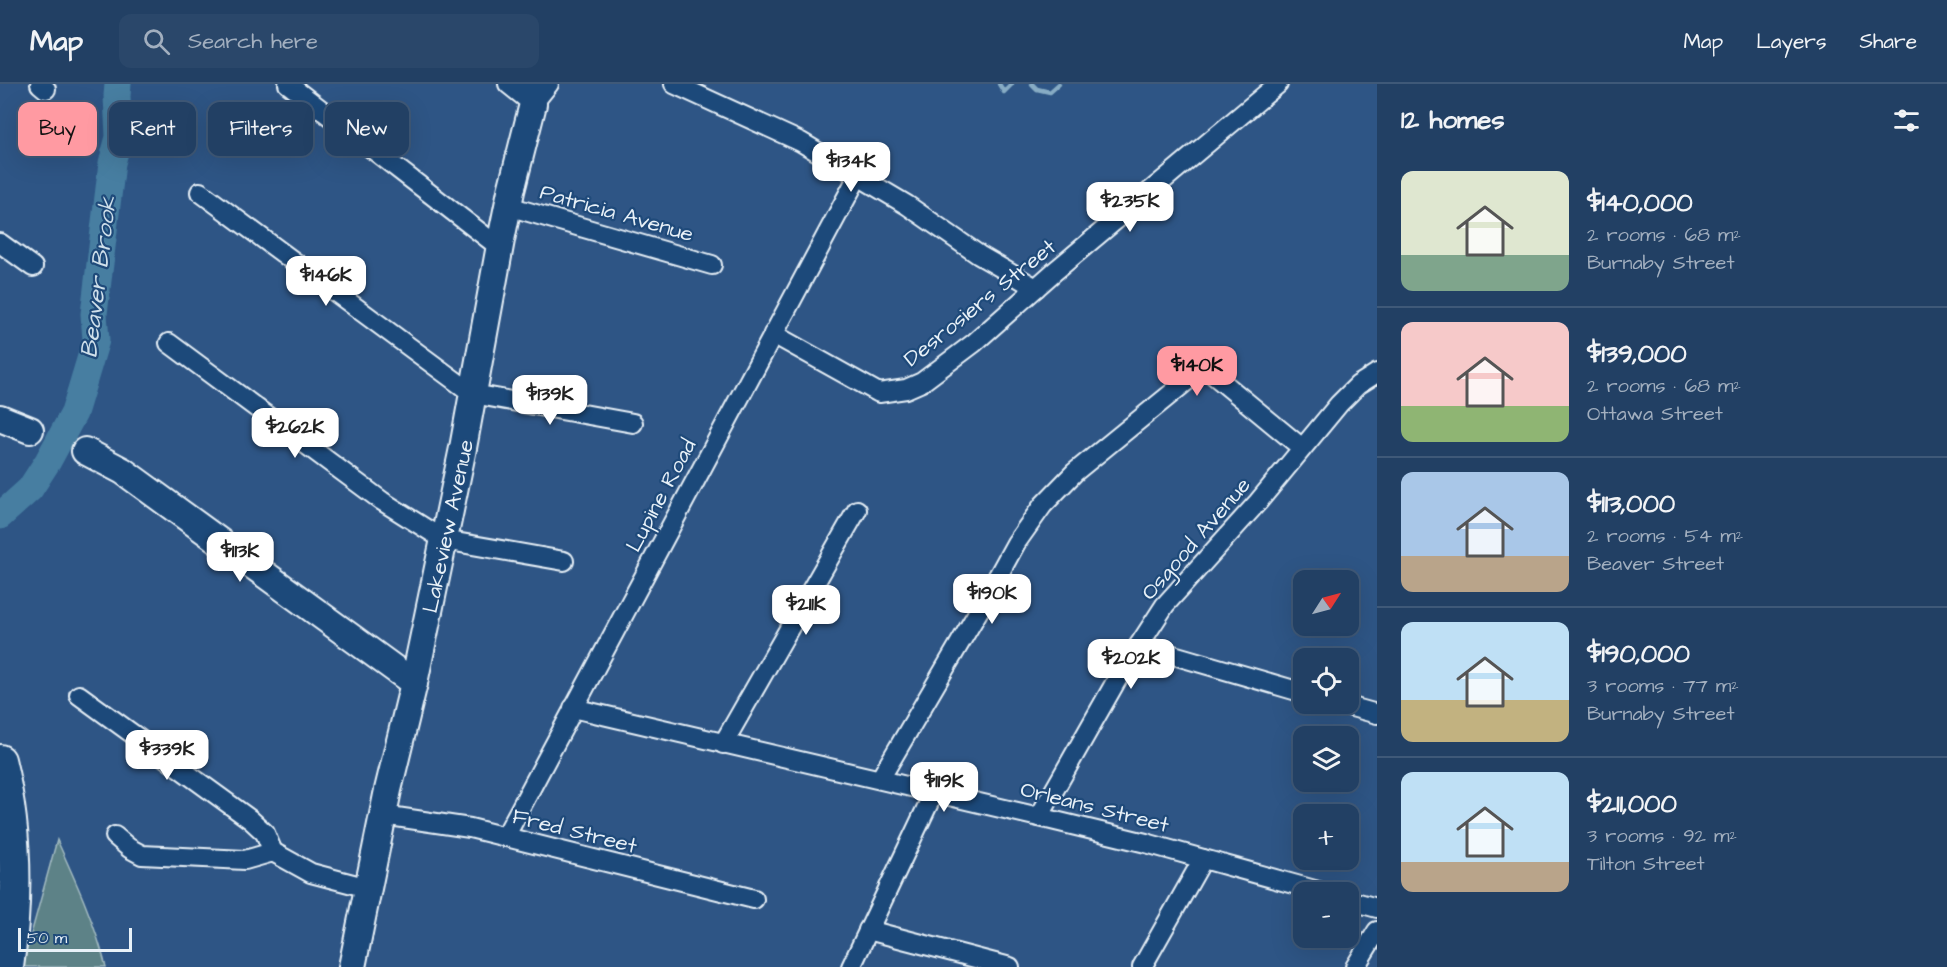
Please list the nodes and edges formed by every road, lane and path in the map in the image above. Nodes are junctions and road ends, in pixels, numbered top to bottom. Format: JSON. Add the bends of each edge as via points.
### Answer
{"nodes":[{"id":1,"x":288,"y":84,"type":"edge"},
{"id":2,"x":508,"y":84,"type":"edge"},
{"id":3,"x":549,"y":84,"type":"edge"},
{"id":4,"x":674,"y":84,"type":"edge"},
{"id":5,"x":1278,"y":84,"type":"edge"},
{"id":6,"x":533,"y":94,"type":"edge"},
{"id":7,"x":858,"y":176,"type":"junction"},
{"id":8,"x":200,"y":192,"type":"dead end"},
{"id":9,"x":508,"y":206,"type":"junction"},
{"id":10,"x":0,"y":243,"type":"edge"},
{"id":11,"x":499,"y":247,"type":"junction"},
{"id":12,"x":712,"y":265,"type":"dead end"},
{"id":13,"x":33,"y":267,"type":"dead end"},
{"id":14,"x":1036,"y":288,"type":"junction"},
{"id":15,"x":773,"y":334,"type":"junction"},
{"id":16,"x":169,"y":343,"type":"dead end"},
{"id":17,"x":1377,"y":373,"type":"edge"},
{"id":18,"x":473,"y":394,"type":"junction"},
{"id":19,"x":0,"y":418,"type":"edge"},
{"id":20,"x":633,"y":423,"type":"dead end"},
{"id":21,"x":30,"y":430,"type":"dead end"},
{"id":22,"x":1302,"y":448,"type":"junction"},
{"id":23,"x":85,"y":451,"type":"dead end"},
{"id":24,"x":858,"y":510,"type":"dead end"},
{"id":25,"x":444,"y":540,"type":"junction"},
{"id":26,"x":564,"y":561,"type":"dead end"},
{"id":27,"x":1139,"y":645,"type":"junction"},
{"id":28,"x":414,"y":683,"type":"junction"},
{"id":29,"x":1293,"y":690,"type":"edge"},
{"id":30,"x":79,"y":695,"type":"dead end"},
{"id":31,"x":573,"y":708,"type":"junction"},
{"id":32,"x":1359,"y":709,"type":"edge"},
{"id":33,"x":1377,"y":714,"type":"edge"},
{"id":34,"x":723,"y":744,"type":"junction"},
{"id":35,"x":0,"y":760,"type":"edge"},
{"id":36,"x":880,"y":779,"type":"junction"},
{"id":37,"x":934,"y":792,"type":"junction"},
{"id":38,"x":383,"y":815,"type":"junction"},
{"id":39,"x":1039,"y":817,"type":"junction"},
{"id":40,"x":115,"y":837,"type":"dead end"},
{"id":41,"x":505,"y":837,"type":"junction"},
{"id":42,"x":273,"y":852,"type":"junction"},
{"id":43,"x":1203,"y":859,"type":"junction"},
{"id":44,"x":1293,"y":884,"type":"edge"},
{"id":45,"x":368,"y":888,"type":"junction"},
{"id":46,"x":754,"y":899,"type":"dead end"},
{"id":47,"x":1359,"y":903,"type":"edge"},
{"id":48,"x":1377,"y":908,"type":"edge"},
{"id":49,"x":868,"y":930,"type":"junction"},
{"id":50,"x":1377,"y":931,"type":"edge"},
{"id":51,"x":8,"y":967,"type":"edge"},
{"id":52,"x":352,"y":967,"type":"edge"},
{"id":53,"x":851,"y":967,"type":"edge"},
{"id":54,"x":1010,"y":967,"type":"edge"},
{"id":55,"x":1142,"y":967,"type":"edge"},
{"id":56,"x":1355,"y":967,"type":"edge"}],
"edges":[{"from":1,"to":11,"type":"street"},
{"from":2,"to":6,"type":"street"},
{"from":3,"to":6,"type":"street"},
{"from":4,"to":7,"type":"street","via":[[801,142]]},
{"from":5,"to":14,"type":"street","name":"Desrosiers Street"},
{"from":6,"to":9,"type":"main road","name":"Lakeview Avenue"},
{"from":7,"to":14,"type":"street"},
{"from":7,"to":15,"type":"street","name":"Lupine Road"},
{"from":8,"to":18,"type":"street"},
{"from":9,"to":11,"type":"main road","name":"Lakeview Avenue"},
{"from":9,"to":12,"type":"street","name":"Patricia Avenue"},
{"from":10,"to":13,"type":"street"},
{"from":11,"to":18,"type":"main road","name":"Lakeview Avenue"},
{"from":14,"to":15,"type":"street","name":"Desrosiers Street","via":[[946,366],[922,382],[891,393],[879,393]]},
{"from":15,"to":31,"type":"street","name":"Lupine Road"},
{"from":16,"to":25,"type":"street","via":[[382,501]]},
{"from":17,"to":22,"type":"street","name":"Osgood Avenue","via":[[1349,394]]},
{"from":18,"to":20,"type":"street"},
{"from":18,"to":25,"type":"main road","name":"Lakeview Avenue"},
{"from":19,"to":21,"type":"main road"},
{"from":22,"to":27,"type":"street","name":"Osgood Avenue","via":[[1165,605]]},
{"from":22,"to":36,"type":"street","via":[[1204,368],[1075,472],[1043,505],[1016,543]]},
{"from":23,"to":28,"type":"main road","via":[[123,471]]},
{"from":24,"to":34,"type":"street"},
{"from":25,"to":26,"type":"street"},
{"from":25,"to":28,"type":"main road","name":"Lakeview Avenue"},
{"from":27,"to":29,"type":"street"},
{"from":27,"to":39,"type":"street","name":"Osgood Avenue"},
{"from":28,"to":38,"type":"main road","name":"Lakeview Avenue"},
{"from":30,"to":42,"type":"street","via":[[251,820],[265,833]]},
{"from":31,"to":34,"type":"street","name":"Orleans Street"},
{"from":31,"to":41,"type":"street","name":"Lupine Road"},
{"from":32,"to":33,"type":"street"},
{"from":34,"to":36,"type":"street","name":"Orleans Street"},
{"from":35,"to":51,"type":"main road","via":[[15,868],[14,929]]},
{"from":36,"to":37,"type":"street","name":"Orleans Street"},
{"from":37,"to":39,"type":"street","name":"Orleans Street"},
{"from":37,"to":49,"type":"street"},
{"from":38,"to":41,"type":"street","name":"Fred Street"},
{"from":38,"to":45,"type":"main road","name":"Lakeview Avenue"},
{"from":39,"to":43,"type":"street","name":"Orleans Street"},
{"from":40,"to":42,"type":"street","via":[[142,855],[245,860]]},
{"from":41,"to":46,"type":"street","name":"Fred Street"},
{"from":42,"to":45,"type":"street","via":[[311,873]]},
{"from":43,"to":44,"type":"street","name":"Orleans Street"},
{"from":43,"to":55,"type":"street"},
{"from":45,"to":52,"type":"main road","name":"Lakeview Avenue"},
{"from":47,"to":48,"type":"street"},
{"from":49,"to":53,"type":"street"},
{"from":49,"to":54,"type":"street"},
{"from":50,"to":56,"type":"street"}]}
